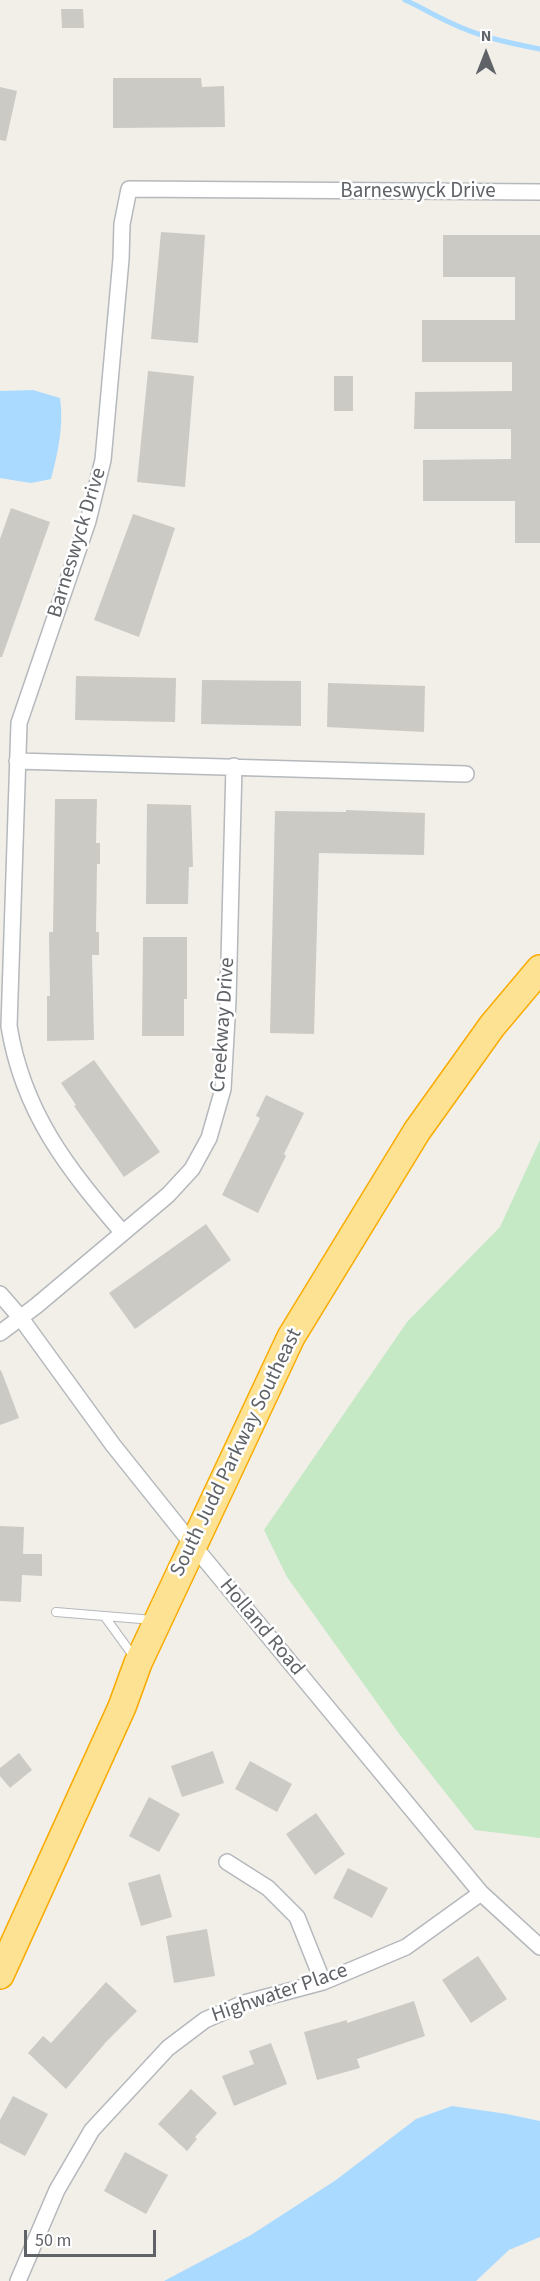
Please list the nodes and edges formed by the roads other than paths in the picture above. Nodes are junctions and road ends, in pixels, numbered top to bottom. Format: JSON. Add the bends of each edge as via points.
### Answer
{"nodes":[{"id":1,"x":540,"y":192,"type":"edge"},
{"id":2,"x":17,"y":761,"type":"junction"},
{"id":3,"x":234,"y":766,"type":"junction"},
{"id":4,"x":466,"y":774,"type":"dead end"},
{"id":5,"x":538,"y":975,"type":"edge"},
{"id":6,"x":123,"y":1233,"type":"junction"},
{"id":7,"x":0,"y":1294,"type":"edge"},
{"id":8,"x":20,"y":1317,"type":"junction"},
{"id":9,"x":0,"y":1333,"type":"edge"},
{"id":10,"x":193,"y":1545,"type":"junction"},
{"id":11,"x":56,"y":1612,"type":"dead end"},
{"id":12,"x":105,"y":1617,"type":"junction"},
{"id":13,"x":158,"y":1620,"type":"junction"},
{"id":14,"x":138,"y":1663,"type":"junction"},
{"id":15,"x":227,"y":1862,"type":"dead end"},
{"id":16,"x":481,"y":1893,"type":"junction"},
{"id":17,"x":8,"y":1934,"type":"edge"},
{"id":18,"x":540,"y":1947,"type":"edge"},
{"id":19,"x":0,"y":1975,"type":"edge"},
{"id":20,"x":323,"y":1982,"type":"junction"},
{"id":21,"x":18,"y":2281,"type":"edge"}],
"edges":[{"from":1,"to":2,"type":"street","name":"Barneswyck Drive","via":[[129,189],[122,224],[103,460],[88,521],[19,723]]},
{"from":2,"to":3,"type":"street"},
{"from":2,"to":6,"type":"street","name":"Barneswyck Drive","via":[[9,1026],[14,1058],[35,1112],[64,1162]]},
{"from":3,"to":4,"type":"street"},
{"from":3,"to":6,"type":"street","name":"Creekway Drive","via":[[223,1089],[209,1138],[192,1169]]},
{"from":5,"to":10,"type":"highway","name":"South Judd Parkway Southeast","via":[[492,1026],[417,1131],[291,1337]]},
{"from":6,"to":8,"type":"street","name":"Creekway Drive"},
{"from":7,"to":8,"type":"street","name":"Holland Road"},
{"from":8,"to":9,"type":"street","name":"Creekway Drive"},
{"from":8,"to":10,"type":"street","name":"Holland Road","via":[[113,1445]]},
{"from":10,"to":13,"type":"highway","name":"South Judd Parkway Southeast"},
{"from":10,"to":16,"type":"street","name":"Holland Road"},
{"from":11,"to":12,"type":"lane"},
{"from":12,"to":13,"type":"lane"},
{"from":12,"to":14,"type":"lane"},
{"from":13,"to":14,"type":"highway","name":"South Judd Parkway Southeast"},
{"from":14,"to":17,"type":"highway","name":"South Judd Parkway Southeast","via":[[122,1707]]},
{"from":15,"to":20,"type":"street","via":[[268,1888],[297,1917]]},
{"from":16,"to":18,"type":"street","name":"Holland Road"},
{"from":16,"to":20,"type":"street","name":"Highwater Place","via":[[406,1947]]},
{"from":17,"to":19,"type":"highway","name":"South Judd Parkway Southeast"},
{"from":20,"to":21,"type":"street","name":"Highwater Place","via":[[244,2003],[205,2020],[168,2048],[92,2130],[57,2190]]}]}
